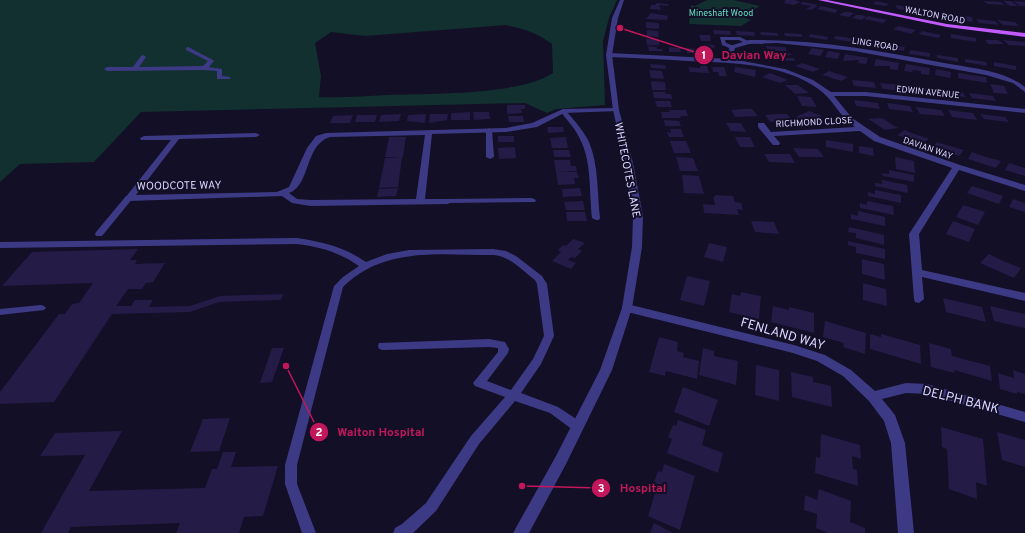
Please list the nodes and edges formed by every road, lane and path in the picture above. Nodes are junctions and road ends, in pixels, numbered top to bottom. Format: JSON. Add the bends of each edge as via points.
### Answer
{"nodes":[{"id":1,"x":622,"y":0,"type":"edge"},
{"id":2,"x":820,"y":0,"type":"edge"},
{"id":3,"x":1025,"y":35,"type":"edge"},
{"id":4,"x":747,"y":42,"type":"junction"},
{"id":5,"x":732,"y":47,"type":"junction"},
{"id":6,"x":188,"y":49,"type":"dead end"},
{"id":7,"x":609,"y":55,"type":"junction"},
{"id":8,"x":143,"y":57,"type":"dead end"},
{"id":9,"x":734,"y":61,"type":"junction"},
{"id":10,"x":205,"y":68,"type":"junction"},
{"id":11,"x":106,"y":69,"type":"dead end"},
{"id":12,"x":135,"y":69,"type":"junction"},
{"id":13,"x":228,"y":78,"type":"dead end"},
{"id":14,"x":1025,"y":90,"type":"edge"},
{"id":15,"x":829,"y":94,"type":"junction"},
{"id":16,"x":616,"y":110,"type":"junction"},
{"id":17,"x":1025,"y":111,"type":"edge"},
{"id":18,"x":563,"y":112,"type":"junction"},
{"id":19,"x":761,"y":125,"type":"dead end"},
{"id":20,"x":860,"y":129,"type":"junction"},
{"id":21,"x":489,"y":130,"type":"junction"},
{"id":22,"x":429,"y":132,"type":"junction"},
{"id":23,"x":256,"y":134,"type":"dead end"},
{"id":24,"x":769,"y":134,"type":"junction"},
{"id":25,"x":144,"y":138,"type":"dead end"},
{"id":26,"x":176,"y":138,"type":"junction"},
{"id":27,"x":776,"y":143,"type":"dead end"},
{"id":28,"x":490,"y":157,"type":"dead end"},
{"id":29,"x":957,"y":167,"type":"junction"},
{"id":30,"x":1025,"y":188,"type":"edge"},
{"id":31,"x":283,"y":193,"type":"junction"},
{"id":32,"x":129,"y":198,"type":"junction"},
{"id":33,"x":532,"y":200,"type":"dead end"},
{"id":34,"x":420,"y":201,"type":"junction"},
{"id":35,"x":448,"y":201,"type":"joint"},
{"id":36,"x":596,"y":218,"type":"dead end"},
{"id":37,"x":99,"y":234,"type":"dead end"},
{"id":38,"x":0,"y":245,"type":"edge"},
{"id":39,"x":365,"y":266,"type":"junction"},
{"id":40,"x":917,"y":272,"type":"junction"},
{"id":41,"x":1025,"y":297,"type":"edge"},
{"id":42,"x":919,"y":299,"type":"dead end"},
{"id":43,"x":41,"y":308,"type":"dead end"},
{"id":44,"x":627,"y":308,"type":"junction"},
{"id":45,"x":0,"y":312,"type":"edge"},
{"id":46,"x":383,"y":346,"type":"dead end"},
{"id":47,"x":873,"y":396,"type":"junction"},
{"id":48,"x":512,"y":397,"type":"junction"},
{"id":49,"x":1025,"y":417,"type":"edge"},
{"id":50,"x":578,"y":426,"type":"junction"},
{"id":51,"x":309,"y":533,"type":"edge"},
{"id":52,"x":400,"y":533,"type":"edge"},
{"id":53,"x":522,"y":533,"type":"edge"},
{"id":54,"x":906,"y":533,"type":"edge"}],
"edges":[{"from":1,"to":7,"type":"street","name":"WHITECOTES LANE","via":[[615,18]]},
{"from":2,"to":3,"type":"main road","name":"WALTON ROAD","via":[[956,28]]},
{"from":4,"to":5,"type":"street","name":"LING ROAD"},
{"from":4,"to":5,"type":"lane","via":[[722,38],[724,44]]},
{"from":4,"to":14,"type":"street","name":"LING ROAD","via":[[828,46],[966,69],[1001,77],[1015,82]]},
{"from":5,"to":9,"type":"street"},
{"from":6,"to":10,"type":"lane","via":[[211,61]]},
{"from":7,"to":9,"type":"street","name":"DAVIAN WAY"},
{"from":7,"to":16,"type":"street","name":"WHITECOTES LANE"},
{"from":8,"to":12,"type":"lane"},
{"from":9,"to":15,"type":"street","name":"DAVIAN WAY","via":[[798,75]]},
{"from":10,"to":12,"type":"lane"},
{"from":10,"to":13,"type":"lane","via":[[217,68],[220,70],[219,78]]},
{"from":11,"to":12,"type":"lane"},
{"from":15,"to":17,"type":"street","name":"EDWIN AVENUE","via":[[866,94]]},
{"from":15,"to":20,"type":"street","name":"DAVIAN WAY","via":[[849,120]]},
{"from":16,"to":18,"type":"street"},
{"from":16,"to":44,"type":"street","name":"WHITECOTES LANE","via":[[638,216],[637,247]]},
{"from":18,"to":21,"type":"street","via":[[534,125]]},
{"from":18,"to":36,"type":"lane","via":[[576,127],[587,147],[594,179]]},
{"from":19,"to":24,"type":"street","name":"RICHMOND CLOSE"},
{"from":20,"to":24,"type":"street","name":"RICHMOND CLOSE"},
{"from":20,"to":29,"type":"street","name":"DAVIAN WAY","via":[[877,139]]},
{"from":21,"to":22,"type":"street"},
{"from":21,"to":28,"type":"lane"},
{"from":22,"to":31,"type":"street","via":[[329,135],[319,138],[311,148],[293,189]]},
{"from":22,"to":34,"type":"street"},
{"from":23,"to":26,"type":"street"},
{"from":24,"to":27,"type":"street","name":"RICHMOND CLOSE"},
{"from":25,"to":26,"type":"street"},
{"from":26,"to":32,"type":"street","name":"WOODCOTE WAY"},
{"from":29,"to":30,"type":"street","name":"DAVIAN WAY"},
{"from":29,"to":40,"type":"street","via":[[914,234]]},
{"from":31,"to":32,"type":"street","name":"WOODCOTE WAY"},
{"from":31,"to":34,"type":"street","via":[[295,201],[310,203]]},
{"from":32,"to":37,"type":"lane"},
{"from":33,"to":35,"type":"lane"},
{"from":34,"to":35,"type":"street"},
{"from":38,"to":39,"type":"lane","via":[[297,241],[335,247]]},
{"from":39,"to":48,"type":"lane","via":[[390,256],[409,253],[500,252],[513,258],[539,278],[545,294],[549,336],[537,361]]},
{"from":39,"to":51,"type":"lane","via":[[339,286],[291,465],[291,484]]},
{"from":40,"to":41,"type":"street"},
{"from":40,"to":42,"type":"street"},
{"from":43,"to":45,"type":"lane"},
{"from":44,"to":47,"type":"street","name":"FENLAND WAY","via":[[821,358],[847,373]]},
{"from":44,"to":50,"type":"street","name":"WHITECOTES LANE","via":[[606,370]]},
{"from":46,"to":48,"type":"lane","via":[[496,343],[504,349],[503,353],[479,383]]},
{"from":47,"to":49,"type":"street","name":"DELPH BANK","via":[[906,388],[927,389]]},
{"from":47,"to":54,"type":"street","name":"FENLAND WAY","via":[[890,419],[898,443]]},
{"from":48,"to":50,"type":"lane","via":[[554,410]]},
{"from":48,"to":52,"type":"lane","via":[[475,440],[431,507]]},
{"from":50,"to":53,"type":"street","name":"WHITECOTES LANE"}]}
